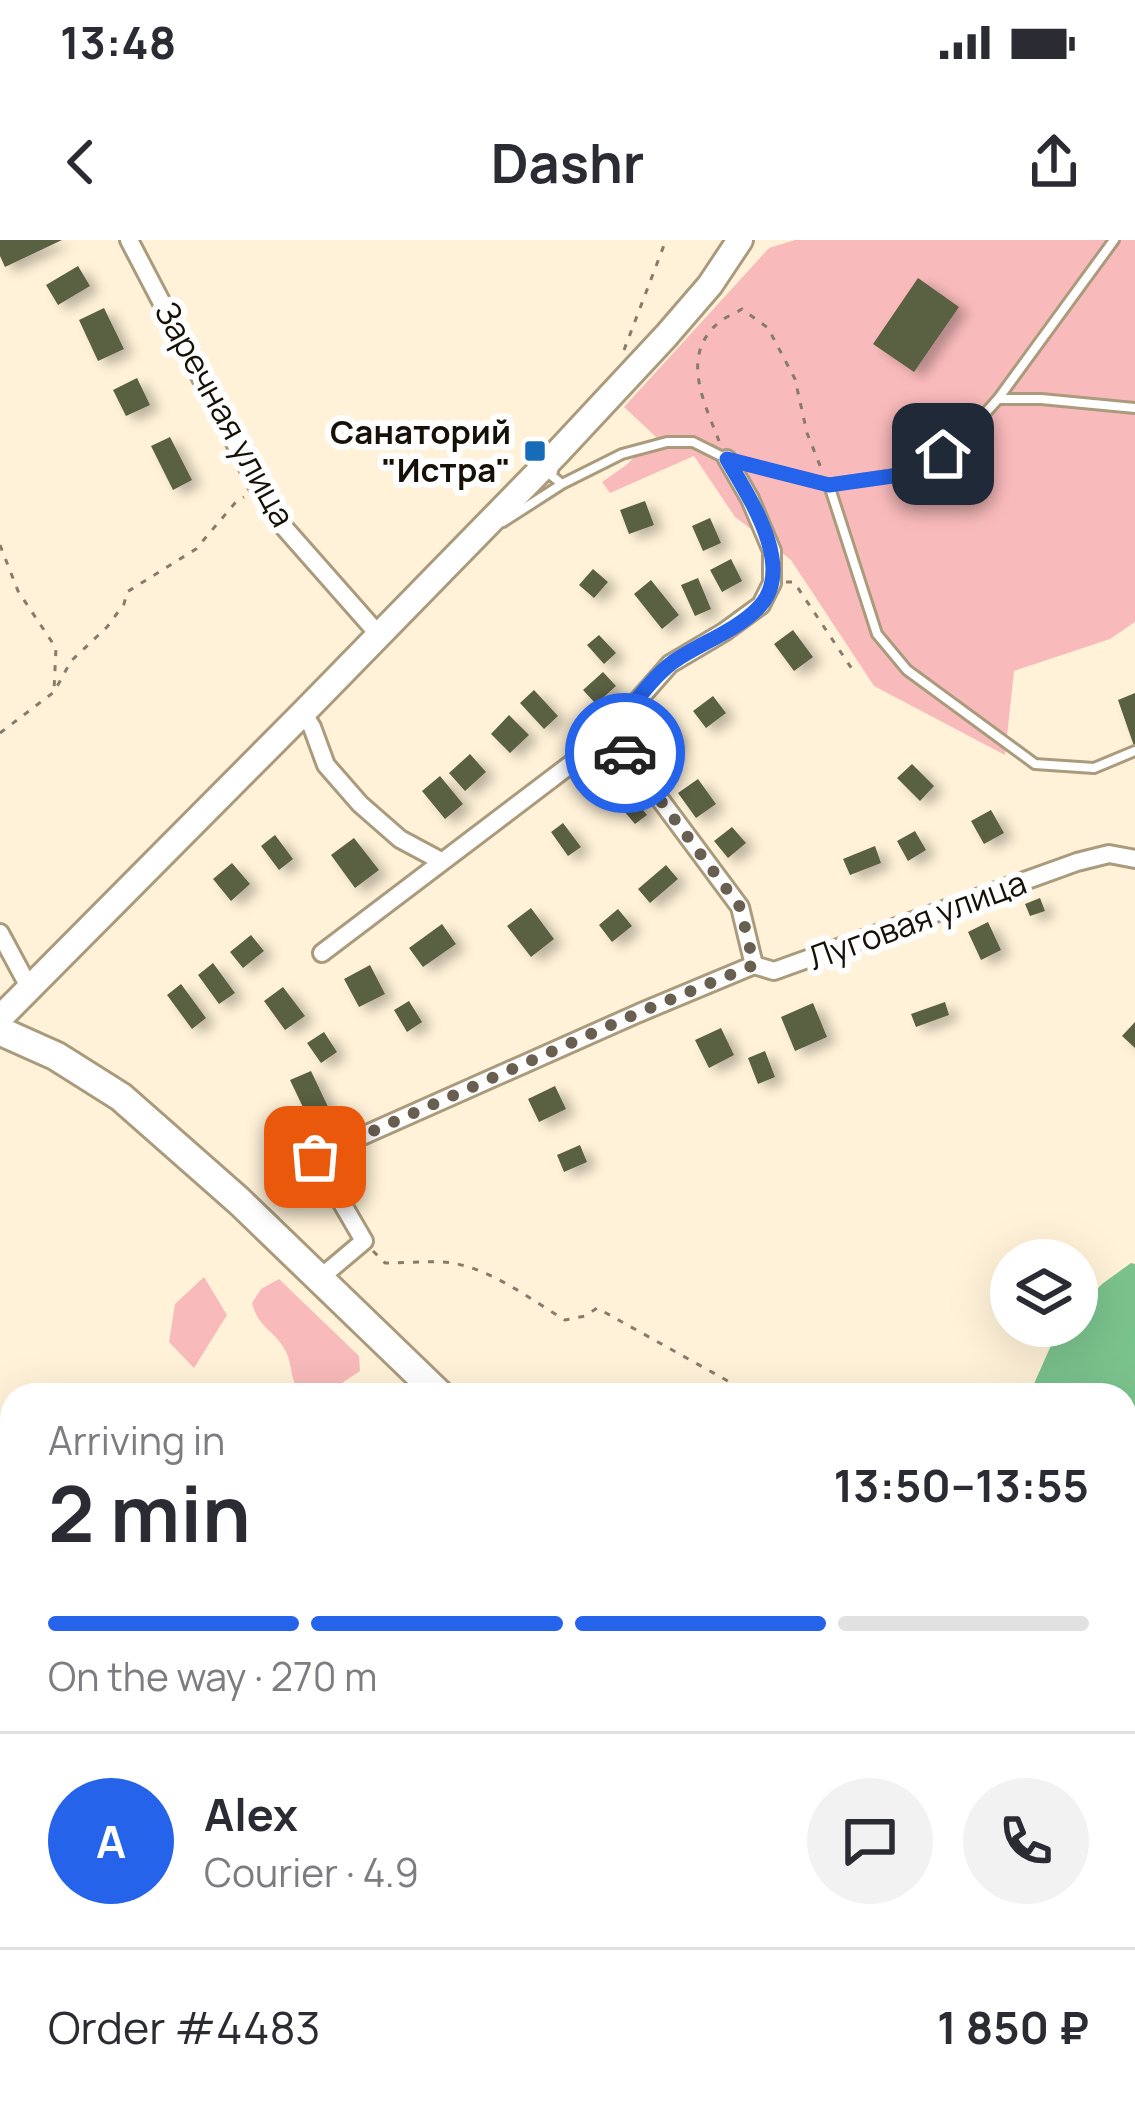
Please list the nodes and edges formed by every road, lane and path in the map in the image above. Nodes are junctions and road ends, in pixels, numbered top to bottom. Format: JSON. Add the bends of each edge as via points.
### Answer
{"nodes":[{"id":1,"x":129,"y":240,"type":"edge"},
{"id":2,"x":666,"y":240,"type":"edge"},
{"id":3,"x":740,"y":240,"type":"edge"},
{"id":4,"x":1114,"y":240,"type":"edge"},
{"id":5,"x":618,"y":365,"type":"dead end"},
{"id":6,"x":998,"y":399,"type":"junction"},
{"id":7,"x":1135,"y":408,"type":"edge"},
{"id":8,"x":557,"y":453,"type":"junction"},
{"id":9,"x":727,"y":459,"type":"junction"},
{"id":10,"x":562,"y":484,"type":"junction"},
{"id":11,"x":829,"y":485,"type":"junction"},
{"id":12,"x":258,"y":487,"type":"junction"},
{"id":13,"x":0,"y":544,"type":"edge"},
{"id":14,"x":466,"y":547,"type":"junction"},
{"id":15,"x":772,"y":583,"type":"junction"},
{"id":16,"x":379,"y":635,"type":"junction"},
{"id":17,"x":854,"y":672,"type":"dead end"},
{"id":18,"x":54,"y":692,"type":"junction"},
{"id":19,"x":303,"y":713,"type":"junction"},
{"id":20,"x":610,"y":732,"type":"junction"},
{"id":21,"x":0,"y":733,"type":"edge"},
{"id":22,"x":1135,"y":752,"type":"edge"},
{"id":23,"x":1135,"y":859,"type":"edge"},
{"id":24,"x":441,"y":861,"type":"junction"},
{"id":25,"x":0,"y":933,"type":"edge"},
{"id":26,"x":322,"y":953,"type":"dead end"},
{"id":27,"x":754,"y":965,"type":"junction"},
{"id":28,"x":29,"y":987,"type":"junction"},
{"id":29,"x":0,"y":1018,"type":"edge"},
{"id":30,"x":0,"y":1031,"type":"edge"},
{"id":31,"x":364,"y":1240,"type":"junction"},
{"id":32,"x":320,"y":1278,"type":"junction"},
{"id":33,"x":428,"y":1383,"type":"edge"},
{"id":34,"x":731,"y":1383,"type":"edge"}],
"edges":[{"from":1,"to":12,"type":"street","name":"Заречная улица"},
{"from":2,"to":5,"type":"path"},
{"from":3,"to":8,"type":"main road","via":[[695,302]]},
{"from":4,"to":6,"type":"lane"},
{"from":6,"to":7,"type":"lane"},
{"from":6,"to":11,"type":"lane","via":[[921,472]]},
{"from":8,"to":10,"type":"lane","via":[[552,476]]},
{"from":8,"to":14,"type":"main road"},
{"from":9,"to":10,"type":"lane","via":[[693,442],[667,442]]},
{"from":9,"to":11,"type":"lane"},
{"from":9,"to":11,"type":"path","via":[[697,382],[699,349],[742,309],[768,328],[795,380]]},
{"from":9,"to":15,"type":"street","via":[[772,551]]},
{"from":10,"to":14,"type":"lane"},
{"from":11,"to":22,"type":"lane","via":[[877,634],[908,670],[1035,764],[1094,768]]},
{"from":12,"to":16,"type":"street","name":"Заречная улица"},
{"from":12,"to":18,"type":"path","via":[[196,550],[127,592]]},
{"from":13,"to":18,"type":"path","via":[[18,591],[56,648]]},
{"from":14,"to":16,"type":"main road"},
{"from":15,"to":17,"type":"path","via":[[794,582]]},
{"from":15,"to":20,"type":"street","via":[[761,605],[670,664]]},
{"from":16,"to":19,"type":"main road"},
{"from":18,"to":21,"type":"path"},
{"from":19,"to":24,"type":"street","via":[[326,765],[360,804]]},
{"from":19,"to":28,"type":"main road"},
{"from":20,"to":24,"type":"street"},
{"from":20,"to":27,"type":"street","via":[[740,907]]},
{"from":23,"to":27,"type":"street","name":"Луговая улица","via":[[1108,854],[1077,862],[774,971]]},
{"from":24,"to":26,"type":"street"},
{"from":25,"to":28,"type":"street"},
{"from":27,"to":31,"type":"street","name":"Луговая улица","via":[[315,1157]]},
{"from":28,"to":29,"type":"main road"},
{"from":30,"to":32,"type":"main road","via":[[121,1097]]},
{"from":31,"to":32,"type":"street"},
{"from":31,"to":34,"type":"path","via":[[385,1263],[443,1262],[495,1277],[565,1320],[597,1308]]},
{"from":32,"to":33,"type":"main road"}]}
